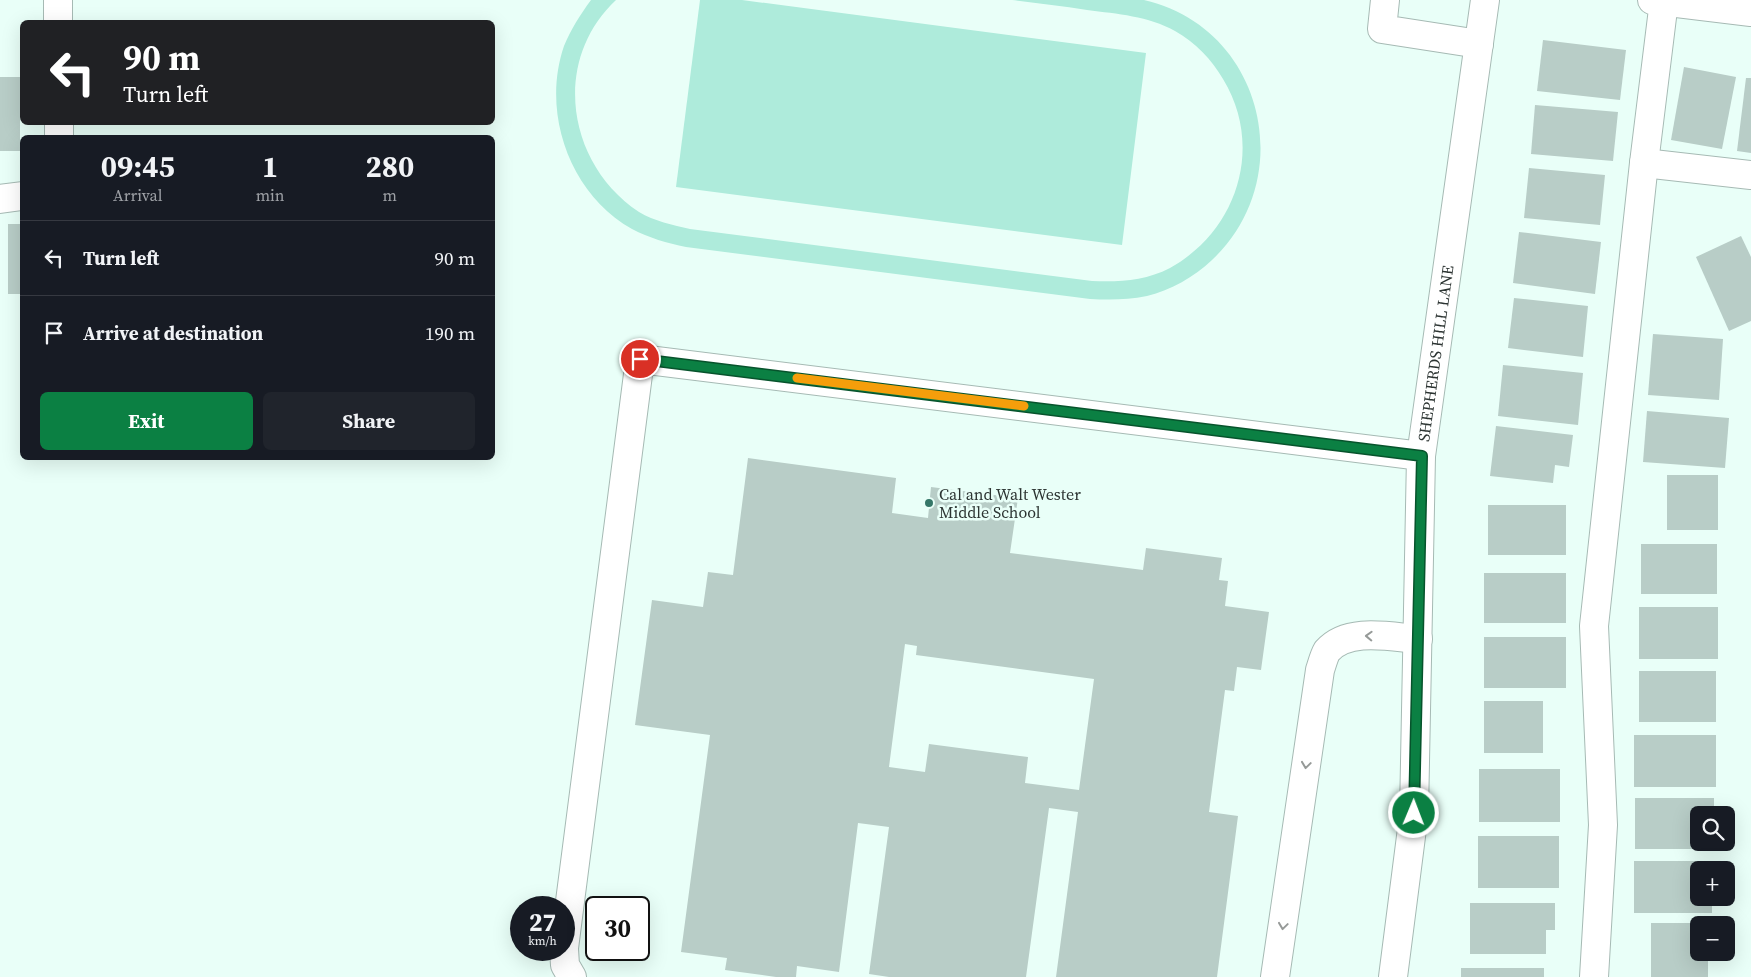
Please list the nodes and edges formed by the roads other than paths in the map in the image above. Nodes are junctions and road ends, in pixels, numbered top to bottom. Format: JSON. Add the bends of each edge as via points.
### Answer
{"nodes":[{"id":1,"x":58,"y":0,"type":"edge"},
{"id":2,"x":1385,"y":0,"type":"edge"},
{"id":3,"x":1485,"y":0,"type":"edge"},
{"id":4,"x":1658,"y":1,"type":"edge"},
{"id":5,"x":1751,"y":12,"type":"edge"},
{"id":6,"x":58,"y":20,"type":"edge"},
{"id":7,"x":1479,"y":44,"type":"junction"},
{"id":8,"x":1644,"y":163,"type":"junction"},
{"id":9,"x":1751,"y":175,"type":"edge"},
{"id":10,"x":20,"y":196,"type":"edge"},
{"id":11,"x":0,"y":199,"type":"edge"},
{"id":12,"x":1422,"y":456,"type":"junction"},
{"id":13,"x":1418,"y":640,"type":"junction"},
{"id":14,"x":571,"y":896,"type":"edge"},
{"id":15,"x":565,"y":961,"type":"edge"},
{"id":16,"x":572,"y":977,"type":"edge"},
{"id":17,"x":1276,"y":977,"type":"edge"},
{"id":18,"x":1393,"y":977,"type":"edge"},
{"id":19,"x":1594,"y":977,"type":"edge"}],
"edges":[{"from":1,"to":6,"type":"street"},
{"from":2,"to":7,"type":"street","via":[[1382,29]]},
{"from":3,"to":7,"type":"street","name":"SHEPHERDS HILL LANE"},
{"from":4,"to":5,"type":"street"},
{"from":4,"to":8,"type":"street"},
{"from":7,"to":12,"type":"street","name":"SHEPHERDS HILL LANE"},
{"from":8,"to":9,"type":"street"},
{"from":8,"to":19,"type":"street","via":[[1594,626],[1603,825]]},
{"from":10,"to":11,"type":"street"},
{"from":12,"to":13,"type":"street","name":"SHEPHERDS HILL LANE"},
{"from":12,"to":14,"type":"street","via":[[640,359]]},
{"from":13,"to":17,"type":"street","one_way":true,"via":[[1363,634],[1337,644],[1327,652],[1320,670]]},
{"from":13,"to":18,"type":"street","name":"SHEPHERDS HILL LANE","via":[[1414,813]]},
{"from":15,"to":16,"type":"street"}]}
